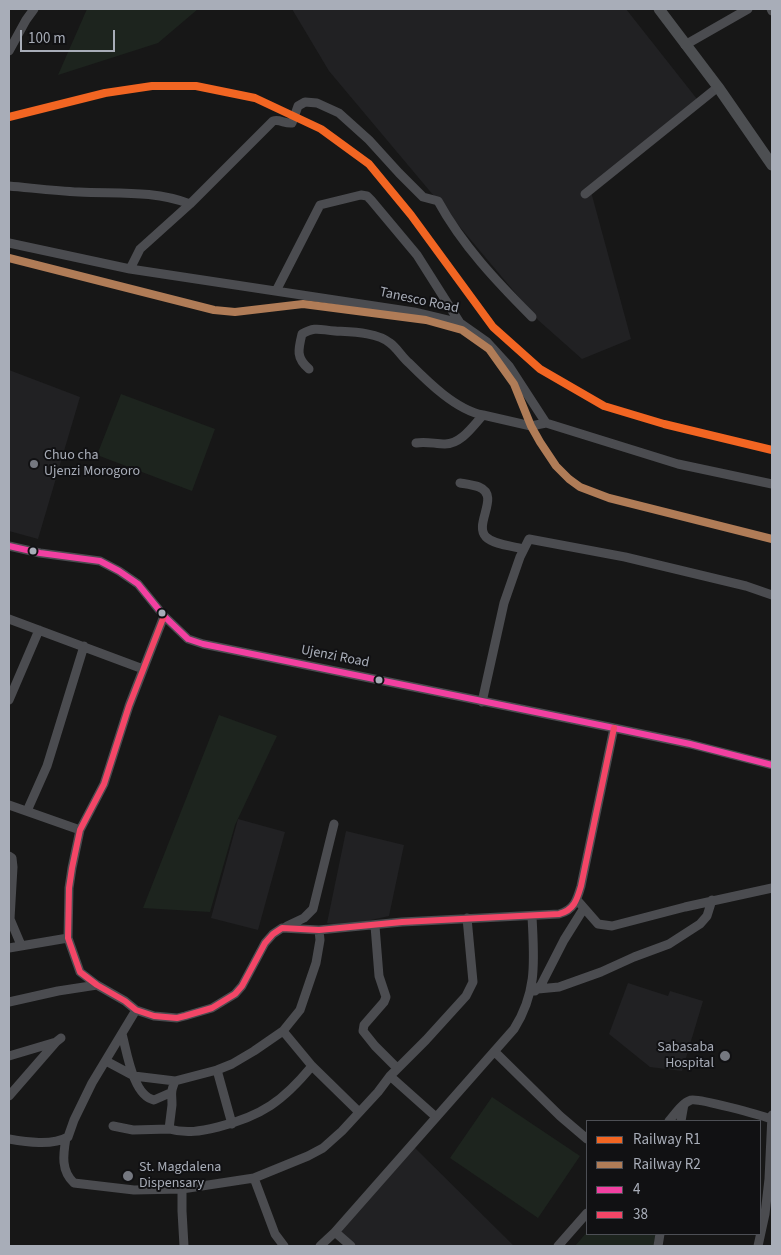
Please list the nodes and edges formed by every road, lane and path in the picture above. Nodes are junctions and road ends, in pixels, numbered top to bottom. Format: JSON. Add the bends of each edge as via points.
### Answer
{"nodes":[{"id":1,"x":34,"y":9,"type":"edge"},
{"id":2,"x":659,"y":9,"type":"edge"},
{"id":3,"x":748,"y":9,"type":"edge"},
{"id":4,"x":685,"y":44,"type":"junction"},
{"id":5,"x":9,"y":51,"type":"edge"},
{"id":6,"x":718,"y":87,"type":"junction"},
{"id":7,"x":772,"y":165,"type":"edge"},
{"id":8,"x":9,"y":186,"type":"edge"},
{"id":9,"x":585,"y":194,"type":"dead end"},
{"id":10,"x":190,"y":204,"type":"junction"},
{"id":11,"x":9,"y":244,"type":"edge"},
{"id":12,"x":130,"y":269,"type":"junction"},
{"id":13,"x":276,"y":290,"type":"junction"},
{"id":14,"x":532,"y":317,"type":"dead end"},
{"id":15,"x":460,"y":323,"type":"junction"},
{"id":16,"x":309,"y":369,"type":"dead end"},
{"id":17,"x":483,"y":415,"type":"junction"},
{"id":18,"x":546,"y":423,"type":"junction"},
{"id":19,"x":416,"y":443,"type":"dead end"},
{"id":20,"x":460,"y":483,"type":"dead end"},
{"id":21,"x":772,"y":484,"type":"edge"},
{"id":22,"x":9,"y":546,"type":"edge"},
{"id":23,"x":523,"y":548,"type":"junction"},
{"id":24,"x":772,"y":595,"type":"edge"},
{"id":25,"x":164,"y":616,"type":"junction"},
{"id":26,"x":9,"y":619,"type":"edge"},
{"id":27,"x":39,"y":630,"type":"junction"},
{"id":28,"x":84,"y":646,"type":"junction"},
{"id":29,"x":143,"y":669,"type":"junction"},
{"id":30,"x":9,"y":700,"type":"edge"},
{"id":31,"x":482,"y":702,"type":"junction"},
{"id":32,"x":614,"y":728,"type":"junction"},
{"id":33,"x":772,"y":765,"type":"edge"},
{"id":34,"x":9,"y":804,"type":"edge"},
{"id":35,"x":27,"y":811,"type":"junction"},
{"id":36,"x":334,"y":824,"type":"dead end"},
{"id":37,"x":80,"y":830,"type":"junction"},
{"id":38,"x":9,"y":856,"type":"edge"},
{"id":39,"x":772,"y":888,"type":"edge"},
{"id":40,"x":577,"y":900,"type":"junction"},
{"id":41,"x":712,"y":900,"type":"junction"},
{"id":42,"x":584,"y":908,"type":"junction"},
{"id":43,"x":532,"y":916,"type":"junction"},
{"id":44,"x":467,"y":918,"type":"junction"},
{"id":45,"x":375,"y":926,"type":"junction"},
{"id":46,"x":282,"y":928,"type":"junction"},
{"id":47,"x":319,"y":930,"type":"junction"},
{"id":48,"x":68,"y":938,"type":"junction"},
{"id":49,"x":21,"y":944,"type":"junction"},
{"id":50,"x":9,"y":948,"type":"edge"},
{"id":51,"x":97,"y":985,"type":"junction"},
{"id":52,"x":538,"y":988,"type":"junction"},
{"id":53,"x":530,"y":997,"type":"junction"},
{"id":54,"x":9,"y":1002,"type":"edge"},
{"id":55,"x":136,"y":1010,"type":"junction"},
{"id":56,"x":283,"y":1031,"type":"junction"},
{"id":57,"x":122,"y":1034,"type":"junction"},
{"id":58,"x":495,"y":1052,"type":"junction"},
{"id":59,"x":9,"y":1056,"type":"edge"},
{"id":60,"x":106,"y":1062,"type":"junction"},
{"id":61,"x":312,"y":1066,"type":"junction"},
{"id":62,"x":397,"y":1068,"type":"junction"},
{"id":63,"x":217,"y":1070,"type":"junction"},
{"id":64,"x":134,"y":1076,"type":"junction"},
{"id":65,"x":390,"y":1076,"type":"junction"},
{"id":66,"x":175,"y":1081,"type":"junction"},
{"id":67,"x":170,"y":1093,"type":"junction"},
{"id":68,"x":9,"y":1096,"type":"edge"},
{"id":69,"x":684,"y":1104,"type":"junction"},
{"id":70,"x":359,"y":1112,"type":"junction"},
{"id":71,"x":436,"y":1117,"type":"junction"},
{"id":72,"x":772,"y":1117,"type":"edge"},
{"id":73,"x":669,"y":1120,"type":"edge"},
{"id":74,"x":681,"y":1120,"type":"edge"},
{"id":75,"x":232,"y":1124,"type":"junction"},
{"id":76,"x":113,"y":1126,"type":"dead end"},
{"id":77,"x":169,"y":1130,"type":"junction"},
{"id":78,"x":66,"y":1138,"type":"junction"},
{"id":79,"x":9,"y":1139,"type":"edge"},
{"id":80,"x":586,"y":1139,"type":"edge"},
{"id":81,"x":254,"y":1178,"type":"junction"},
{"id":82,"x":764,"y":1178,"type":"edge"},
{"id":83,"x":182,"y":1189,"type":"junction"},
{"id":84,"x":586,"y":1214,"type":"edge"},
{"id":85,"x":769,"y":1214,"type":"edge"},
{"id":86,"x":335,"y":1232,"type":"junction"},
{"id":87,"x":184,"y":1246,"type":"edge"},
{"id":88,"x":284,"y":1246,"type":"edge"},
{"id":89,"x":320,"y":1246,"type":"edge"},
{"id":90,"x":351,"y":1246,"type":"edge"},
{"id":91,"x":558,"y":1246,"type":"edge"},
{"id":92,"x":758,"y":1246,"type":"edge"}],
"edges":[{"from":1,"to":5,"type":"street"},
{"from":2,"to":4,"type":"main road"},
{"from":3,"to":4,"type":"street"},
{"from":4,"to":6,"type":"main road"},
{"from":6,"to":7,"type":"main road"},
{"from":6,"to":9,"type":"street"},
{"from":8,"to":10,"type":"street","via":[[154,194]]},
{"from":10,"to":12,"type":"street","via":[[140,249]]},
{"from":10,"to":14,"type":"street","via":[[273,121],[292,123],[302,103],[322,104],[339,113],[369,140],[423,197],[438,201],[464,243]]},
{"from":11,"to":12,"type":"street","name":"Tanesco Road"},
{"from":12,"to":13,"type":"street","name":"Tanesco Road"},
{"from":13,"to":15,"type":"street","name":"Tanesco Road","via":[[414,312]]},
{"from":13,"to":15,"type":"street","via":[[320,205],[367,196],[413,250]]},
{"from":15,"to":18,"type":"street","name":"Tanesco Road","via":[[487,342],[509,366]]},
{"from":16,"to":17,"type":"street","via":[[300,362],[302,334],[317,328],[362,332],[390,342],[445,396],[472,413]]},
{"from":17,"to":18,"type":"street","via":[[531,426]]},
{"from":17,"to":19,"type":"street","via":[[458,441],[448,444]]},
{"from":18,"to":21,"type":"street","via":[[678,464]]},
{"from":20,"to":23,"type":"street","via":[[479,487],[486,493],[488,501],[483,533],[487,538]]},
{"from":22,"to":25,"type":"street","name":"Ujenzi Road","via":[[100,561],[138,584]]},
{"from":23,"to":24,"type":"street","via":[[529,539],[542,540],[625,557]]},
{"from":23,"to":31,"type":"street","via":[[504,603]]},
{"from":25,"to":29,"type":"street"},
{"from":25,"to":31,"type":"street","name":"Ujenzi Road","via":[[188,639],[203,644]]},
{"from":26,"to":27,"type":"street"},
{"from":27,"to":28,"type":"street"},
{"from":27,"to":30,"type":"street"},
{"from":28,"to":29,"type":"street"},
{"from":28,"to":35,"type":"street","via":[[47,766]]},
{"from":29,"to":37,"type":"street","via":[[104,784]]},
{"from":31,"to":32,"type":"street","name":"Ujenzi Road"},
{"from":32,"to":33,"type":"street","name":"Ujenzi Road"},
{"from":32,"to":40,"type":"street"},
{"from":34,"to":35,"type":"street"},
{"from":35,"to":37,"type":"street"},
{"from":36,"to":46,"type":"street","via":[[312,909],[304,918]]},
{"from":37,"to":48,"type":"street","via":[[72,868]]},
{"from":38,"to":49,"type":"street","via":[[14,867],[10,919]]},
{"from":39,"to":41,"type":"street"},
{"from":40,"to":42,"type":"street"},
{"from":40,"to":43,"type":"street","via":[[565,912]]},
{"from":41,"to":42,"type":"street","via":[[612,926],[598,924]]},
{"from":41,"to":52,"type":"street","via":[[707,916],[700,924],[669,944],[559,987]]},
{"from":42,"to":52,"type":"street"},
{"from":43,"to":44,"type":"street"},
{"from":43,"to":53,"type":"street"},
{"from":44,"to":45,"type":"street"},
{"from":44,"to":62,"type":"street","via":[[472,961],[471,988],[456,1008]]},
{"from":45,"to":47,"type":"street"},
{"from":45,"to":62,"type":"street","via":[[379,976],[386,997],[363,1031]]},
{"from":46,"to":47,"type":"street"},
{"from":46,"to":55,"type":"street","via":[[265,943],[240,989],[218,1005],[177,1018]]},
{"from":47,"to":56,"type":"street","via":[[318,956],[304,1000],[297,1016]]},
{"from":48,"to":49,"type":"street"},
{"from":48,"to":51,"type":"street","via":[[80,972]]},
{"from":49,"to":50,"type":"street"},
{"from":51,"to":54,"type":"street"},
{"from":51,"to":55,"type":"street"},
{"from":52,"to":53,"type":"street"},
{"from":53,"to":58,"type":"street","via":[[514,1029]]},
{"from":55,"to":57,"type":"street"},
{"from":56,"to":61,"type":"street"},
{"from":56,"to":63,"type":"street"},
{"from":57,"to":60,"type":"street"},
{"from":57,"to":64,"type":"street"},
{"from":58,"to":71,"type":"street"},
{"from":58,"to":80,"type":"street"},
{"from":59,"to":68,"type":"street","via":[[58,1040]]},
{"from":60,"to":64,"type":"street"},
{"from":60,"to":78,"type":"street","via":[[88,1090]]},
{"from":61,"to":70,"type":"street"},
{"from":61,"to":75,"type":"street","via":[[298,1083],[269,1107]]},
{"from":62,"to":65,"type":"street"},
{"from":63,"to":66,"type":"street"},
{"from":63,"to":75,"type":"street"},
{"from":64,"to":66,"type":"street"},
{"from":64,"to":67,"type":"street","via":[[140,1090],[150,1099],[157,1100]]},
{"from":65,"to":70,"type":"street"},
{"from":65,"to":71,"type":"street"},
{"from":66,"to":67,"type":"street"},
{"from":67,"to":77,"type":"street"},
{"from":69,"to":72,"type":"street","via":[[692,1100]]},
{"from":69,"to":73,"type":"street"},
{"from":69,"to":74,"type":"street"},
{"from":70,"to":81,"type":"street","via":[[316,1152]]},
{"from":71,"to":86,"type":"street"},
{"from":72,"to":82,"type":"street"},
{"from":75,"to":77,"type":"street","via":[[201,1132]]},
{"from":76,"to":77,"type":"street","via":[[133,1130]]},
{"from":78,"to":79,"type":"street","via":[[36,1143]]},
{"from":78,"to":83,"type":"street","via":[[67,1176],[74,1183],[134,1190]]},
{"from":81,"to":83,"type":"street"},
{"from":81,"to":88,"type":"street","via":[[275,1234]]},
{"from":82,"to":85,"type":"street"},
{"from":83,"to":87,"type":"street"},
{"from":84,"to":91,"type":"street"},
{"from":85,"to":92,"type":"street"},
{"from":86,"to":89,"type":"street"},
{"from":86,"to":90,"type":"street"}]}
